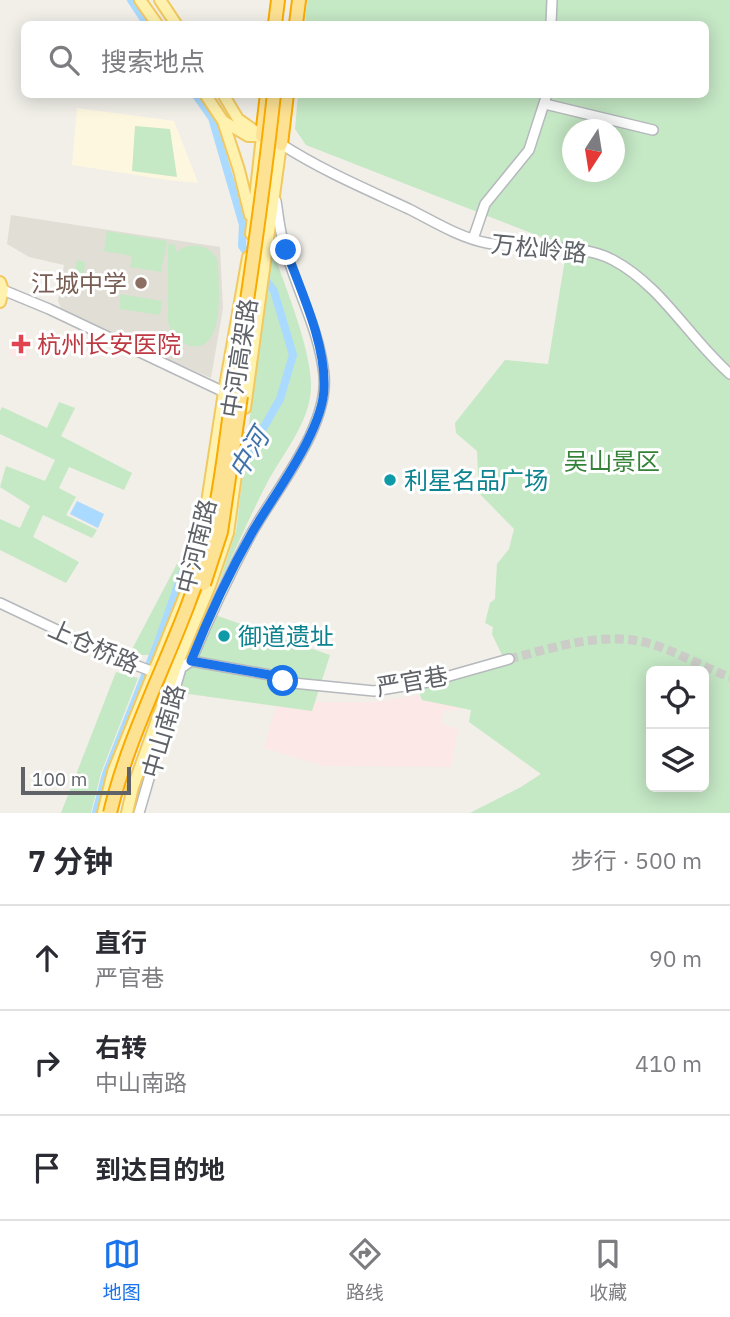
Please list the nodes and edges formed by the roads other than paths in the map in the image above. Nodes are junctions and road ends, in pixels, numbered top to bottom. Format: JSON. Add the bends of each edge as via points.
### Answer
{"nodes":[{"id":1,"x":140,"y":0,"type":"edge"},
{"id":2,"x":160,"y":0,"type":"edge"},
{"id":3,"x":278,"y":0,"type":"edge"},
{"id":4,"x":285,"y":0,"type":"edge"},
{"id":5,"x":552,"y":0,"type":"edge"},
{"id":6,"x":296,"y":3,"type":"edge"},
{"id":7,"x":155,"y":21,"type":"edge"},
{"id":8,"x":174,"y":21,"type":"edge"},
{"id":9,"x":275,"y":21,"type":"edge"},
{"id":10,"x":282,"y":21,"type":"edge"},
{"id":11,"x":289,"y":21,"type":"edge"},
{"id":12,"x":296,"y":21,"type":"edge"},
{"id":13,"x":551,"y":21,"type":"edge"},
{"id":14,"x":208,"y":98,"type":"edge"},
{"id":15,"x":225,"y":98,"type":"edge"},
{"id":16,"x":267,"y":98,"type":"edge"},
{"id":17,"x":274,"y":98,"type":"edge"},
{"id":18,"x":279,"y":98,"type":"edge"},
{"id":19,"x":287,"y":98,"type":"edge"},
{"id":20,"x":546,"y":99,"type":"edge"},
{"id":21,"x":223,"y":121,"type":"junction"},
{"id":22,"x":653,"y":130,"type":"dead end"},
{"id":23,"x":262,"y":136,"type":"junction"},
{"id":24,"x":281,"y":144,"type":"junction"},
{"id":25,"x":275,"y":190,"type":"junction"},
{"id":26,"x":252,"y":225,"type":"junction"},
{"id":27,"x":473,"y":239,"type":"junction"},
{"id":28,"x":1,"y":291,"type":"edge"},
{"id":29,"x":730,"y":374,"type":"edge"},
{"id":30,"x":221,"y":391,"type":"junction"},
{"id":31,"x":0,"y":603,"type":"edge"},
{"id":32,"x":509,"y":659,"type":"tunnel mouth"},
{"id":33,"x":191,"y":661,"type":"junction"},
{"id":34,"x":176,"y":667,"type":"junction"},
{"id":35,"x":148,"y":670,"type":"junction"},
{"id":36,"x":103,"y":813,"type":"edge"},
{"id":37,"x":110,"y":813,"type":"edge"},
{"id":38,"x":118,"y":813,"type":"edge"},
{"id":39,"x":127,"y":813,"type":"edge"},
{"id":40,"x":139,"y":813,"type":"edge"}],
"edges":[{"from":1,"to":7,"type":"main road"},
{"from":2,"to":8,"type":"main road"},
{"from":3,"to":9,"type":"highway"},
{"from":4,"to":10,"type":"highway"},
{"from":5,"to":13,"type":"street"},
{"from":6,"to":11,"type":"highway"},
{"from":6,"to":12,"type":"highway"},
{"from":14,"to":21,"type":"main road","name":"中河南路"},
{"from":15,"to":23,"type":"main road","via":[[238,119]]},
{"from":16,"to":23,"type":"highway"},
{"from":17,"to":37,"type":"highway","name":"中河高架路","bridge":true,"via":[[254,262],[211,533],[118,778]]},
{"from":18,"to":38,"type":"highway","name":"中河高架路","bridge":true,"via":[[221,532],[126,780]]},
{"from":19,"to":24,"type":"highway"},
{"from":20,"to":22,"type":"street"},
{"from":20,"to":27,"type":"street","via":[[528,150],[485,204]]},
{"from":21,"to":23,"type":"main road","via":[[248,136]]},
{"from":21,"to":26,"type":"main road","name":"中河南路"},
{"from":23,"to":24,"type":"main road"},
{"from":23,"to":26,"type":"main road","name":"中河南路"},
{"from":24,"to":25,"type":"main road","name":"中河南路"},
{"from":24,"to":27,"type":"street","name":"万松岭路"},
{"from":25,"to":33,"type":"street","name":"中山南路","via":[[282,238],[321,358],[323,400],[313,432],[224,584]]},
{"from":25,"to":34,"type":"main road","name":"中河南路","via":[[228,533]]},
{"from":26,"to":30,"type":"main road","name":"中河南路"},
{"from":27,"to":29,"type":"street","name":"万松岭路","via":[[609,257],[652,289]]},
{"from":28,"to":30,"type":"street"},
{"from":30,"to":35,"type":"main road","name":"中河南路","via":[[204,535],[193,577]]},
{"from":31,"to":35,"type":"street","name":"上仓桥路"},
{"from":32,"to":33,"type":"street","name":"严官巷","via":[[428,682],[374,691],[293,683]]},
{"from":33,"to":34,"type":"street","name":"上仓桥路"},
{"from":33,"to":40,"type":"street","name":"中山南路","via":[[181,668]]},
{"from":34,"to":35,"type":"street","name":"上仓桥路","via":[[165,672]]},
{"from":34,"to":39,"type":"main road","name":"中河南路"},
{"from":35,"to":36,"type":"main road","name":"中河南路"}]}
